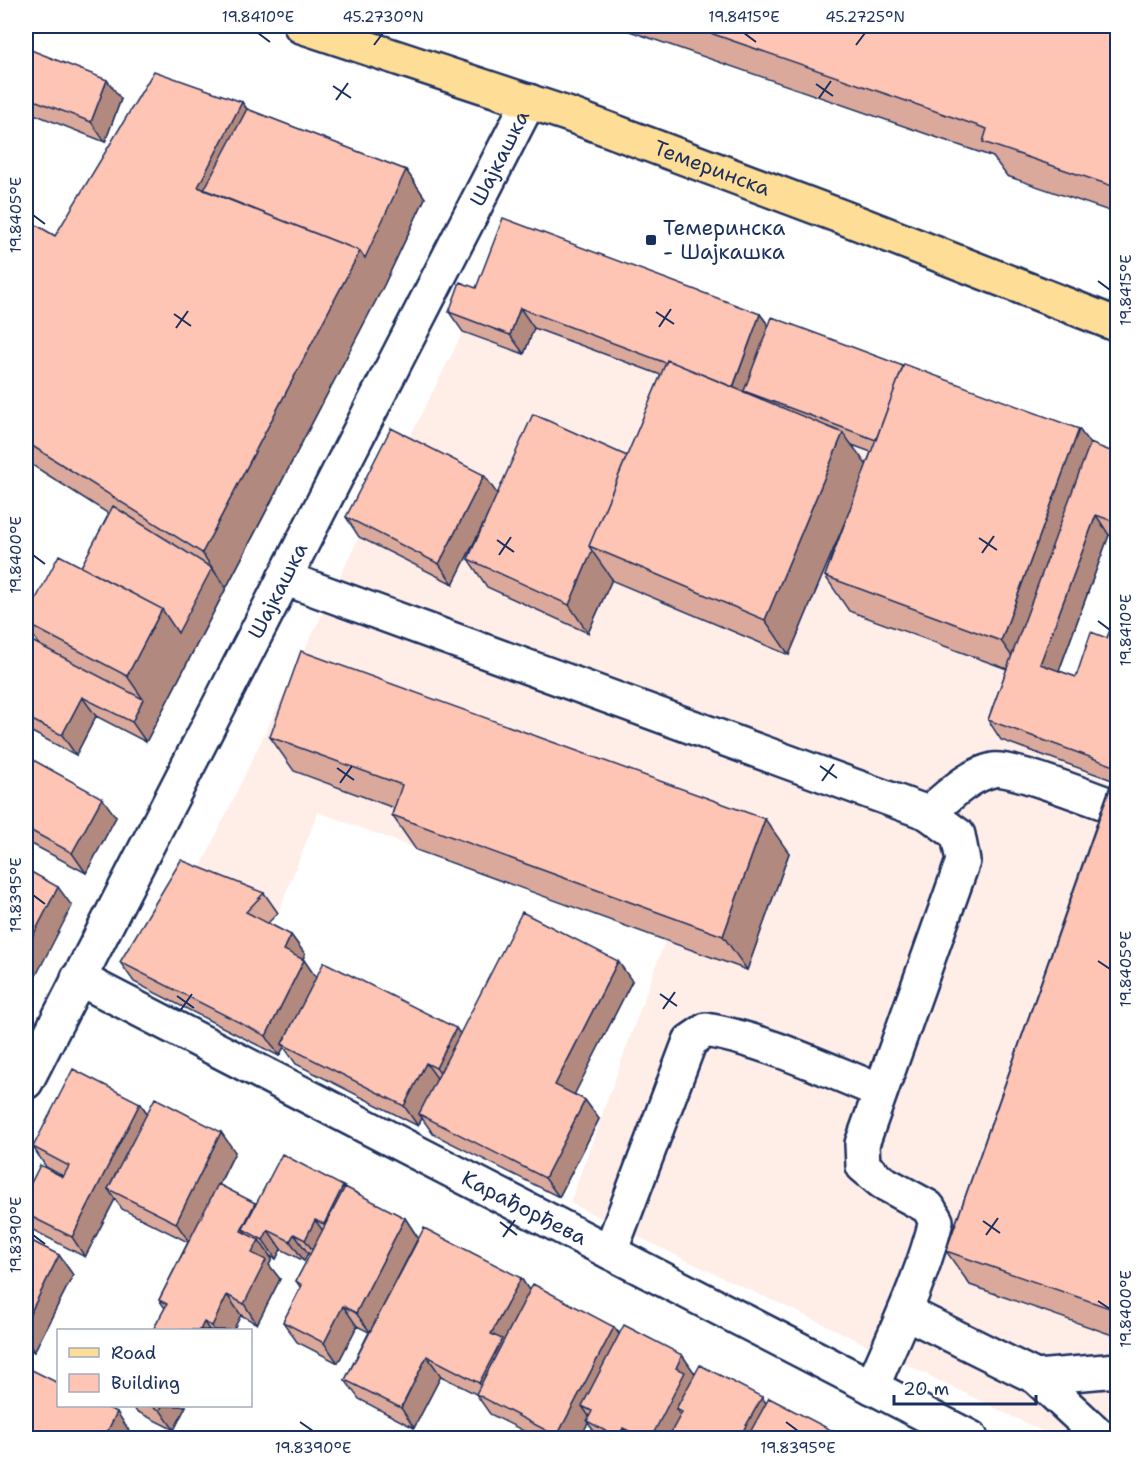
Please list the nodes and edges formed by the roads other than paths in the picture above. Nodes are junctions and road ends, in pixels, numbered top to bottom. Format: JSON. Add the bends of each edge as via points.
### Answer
{"nodes":[{"id":1,"x":301,"y":26,"type":"edge"},
{"id":2,"x":529,"y":100,"type":"junction"},
{"id":3,"x":1118,"y":325,"type":"edge"},
{"id":4,"x":284,"y":578,"type":"junction"},
{"id":5,"x":1116,"y":807,"type":"edge"},
{"id":6,"x":928,"y":813,"type":"junction"},
{"id":7,"x":78,"y":978,"type":"junction"},
{"id":8,"x":26,"y":1082,"type":"edge"},
{"id":9,"x":880,"y":1091,"type":"junction"},
{"id":10,"x":610,"y":1252,"type":"junction"},
{"id":11,"x":905,"y":1312,"type":"junction"},
{"id":12,"x":1118,"y":1370,"type":"edge"},
{"id":13,"x":1036,"y":1377,"type":"junction"},
{"id":14,"x":872,"y":1387,"type":"junction"},
{"id":15,"x":971,"y":1438,"type":"edge"},
{"id":16,"x":1102,"y":1438,"type":"edge"}],
"edges":[{"from":1,"to":2,"type":"main road","name":"Темеринска"},
{"from":2,"to":3,"type":"main road","name":"Темеринска"},
{"from":2,"to":4,"type":"street","name":"Шајкашка"},
{"from":4,"to":6,"type":"street"},
{"from":4,"to":7,"type":"street","name":"Шајкашка"},
{"from":5,"to":6,"type":"street","via":[[995,769],[972,778]]},
{"from":6,"to":9,"type":"street","via":[[958,835],[963,861]]},
{"from":7,"to":8,"type":"street","name":"Шајкашка"},
{"from":7,"to":10,"type":"street","name":"Карађорђева"},
{"from":9,"to":10,"type":"street","via":[[725,1033],[706,1030],[690,1041]]},
{"from":9,"to":11,"type":"street","via":[[862,1144],[863,1166],[882,1182],[928,1207],[936,1221]]},
{"from":10,"to":14,"type":"street","name":"Карађорђева"},
{"from":11,"to":13,"type":"street"},
{"from":11,"to":14,"type":"street"},
{"from":12,"to":13,"type":"street"},
{"from":13,"to":16,"type":"street"},
{"from":14,"to":15,"type":"street","name":"Карађорђева"}]}
